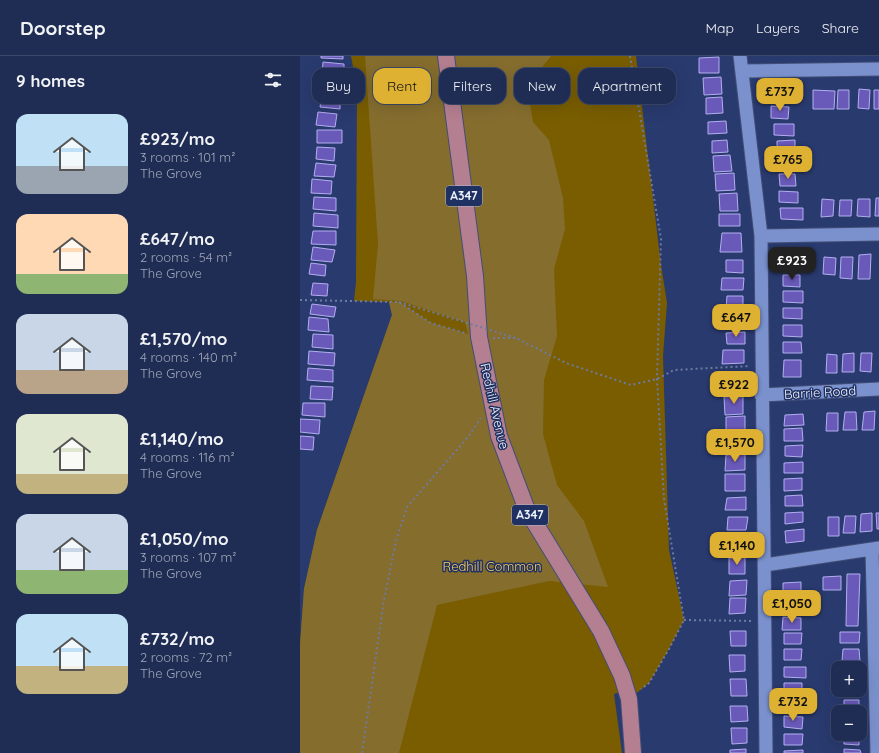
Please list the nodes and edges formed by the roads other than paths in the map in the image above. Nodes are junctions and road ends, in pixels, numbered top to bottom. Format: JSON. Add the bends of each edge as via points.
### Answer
{"nodes":[{"id":1,"x":446,"y":56,"type":"edge"},
{"id":2,"x":740,"y":56,"type":"edge"},
{"id":3,"x":879,"y":69,"type":"edge"},
{"id":4,"x":742,"y":71,"type":"junction"},
{"id":5,"x":879,"y":234,"type":"edge"},
{"id":6,"x":761,"y":236,"type":"junction"},
{"id":7,"x":879,"y":389,"type":"edge"},
{"id":8,"x":762,"y":395,"type":"junction"},
{"id":9,"x":876,"y":549,"type":"edge"},
{"id":10,"x":765,"y":565,"type":"junction"},
{"id":11,"x":633,"y":753,"type":"edge"},
{"id":12,"x":766,"y":753,"type":"edge"},
{"id":13,"x":877,"y":753,"type":"edge"}],
"edges":[{"from":1,"to":11,"type":"main road","name":"Redhill Avenue","number":"A347","via":[[475,276],[479,337],[499,436],[527,510],[601,631],[622,676],[629,698]]},
{"from":2,"to":4,"type":"street"},
{"from":3,"to":4,"type":"street"},
{"from":4,"to":6,"type":"street"},
{"from":5,"to":6,"type":"street"},
{"from":6,"to":8,"type":"street"},
{"from":7,"to":8,"type":"street","name":"Barrie Road"},
{"from":8,"to":10,"type":"street"},
{"from":9,"to":10,"type":"street"},
{"from":9,"to":13,"type":"street"},
{"from":10,"to":12,"type":"street"}]}
